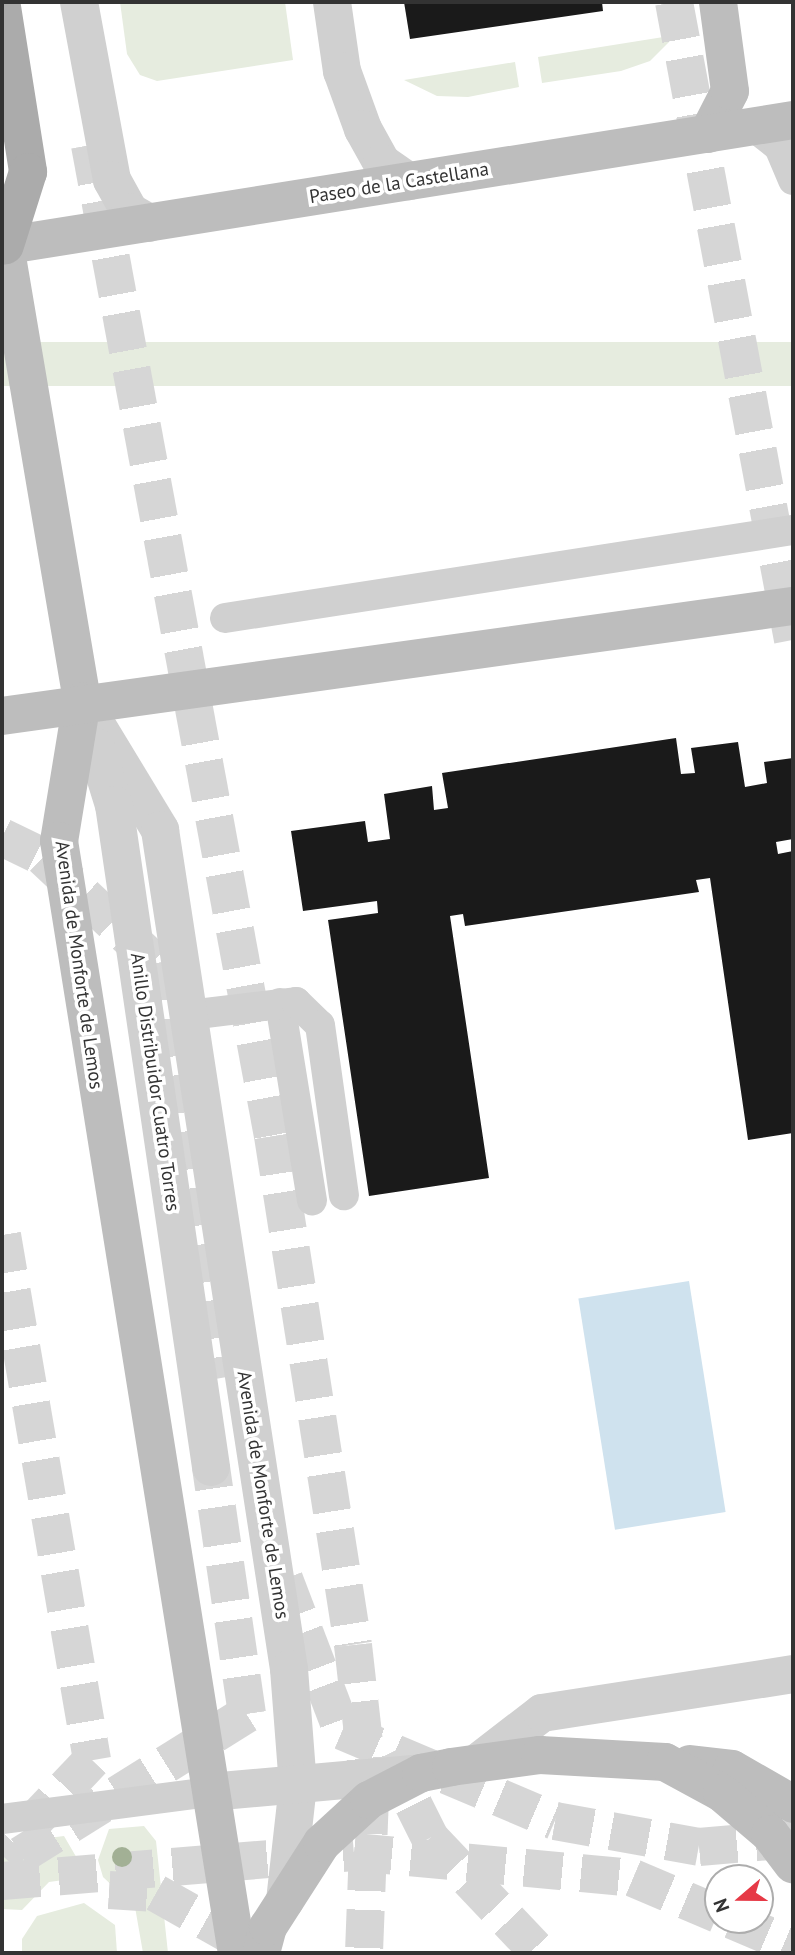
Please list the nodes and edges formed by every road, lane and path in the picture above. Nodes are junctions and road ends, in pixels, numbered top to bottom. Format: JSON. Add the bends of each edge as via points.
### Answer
{"nodes":[{"id":1,"x":79,"y":2,"type":"edge"},
{"id":2,"x":332,"y":2,"type":"edge"},
{"id":3,"x":718,"y":2,"type":"edge"},
{"id":4,"x":2,"y":7,"type":"edge"},
{"id":5,"x":793,"y":120,"type":"edge"},
{"id":6,"x":755,"y":128,"type":"junction"},
{"id":7,"x":708,"y":134,"type":"junction"},
{"id":8,"x":793,"y":180,"type":"edge"},
{"id":9,"x":408,"y":181,"type":"junction"},
{"id":10,"x":149,"y":223,"type":"junction"},
{"id":11,"x":3,"y":245,"type":"edge"},
{"id":12,"x":793,"y":530,"type":"edge"},
{"id":13,"x":793,"y":606,"type":"edge"},
{"id":14,"x":225,"y":618,"type":"dead end"},
{"id":15,"x":82,"y":701,"type":"junction"},
{"id":16,"x":2,"y":716,"type":"edge"},
{"id":17,"x":280,"y":1003,"type":"junction"},
{"id":18,"x":189,"y":1015,"type":"junction"},
{"id":19,"x":345,"y":1195,"type":"dead end"},
{"id":20,"x":312,"y":1200,"type":"dead end"},
{"id":21,"x":211,"y":1466,"type":"tunnel mouth"},
{"id":22,"x":793,"y":1674,"type":"edge"},
{"id":23,"x":665,"y":1762,"type":"junction"},
{"id":24,"x":477,"y":1763,"type":"junction"},
{"id":25,"x":421,"y":1773,"type":"junction"},
{"id":26,"x":298,"y":1784,"type":"junction"},
{"id":27,"x":211,"y":1792,"type":"junction"},
{"id":28,"x":793,"y":1804,"type":"edge"},
{"id":29,"x":2,"y":1819,"type":"edge"},
{"id":30,"x":793,"y":1864,"type":"edge"},
{"id":31,"x":285,"y":1900,"type":"junction"},
{"id":32,"x":237,"y":1953,"type":"edge"},
{"id":33,"x":261,"y":1953,"type":"edge"}],
"edges":[{"from":1,"to":10,"type":"street","via":[[112,180],[130,212]]},
{"from":2,"to":9,"type":"street","via":[[342,71],[363,129],[382,163]]},
{"from":3,"to":7,"type":"main road","via":[[730,91]]},
{"from":4,"to":11,"type":"main road","via":[[28,172]]},
{"from":5,"to":6,"type":"main road","name":"Paseo de la Castellana"},
{"from":6,"to":7,"type":"main road","name":"Paseo de la Castellana"},
{"from":6,"to":8,"type":"lane","via":[[779,147]]},
{"from":7,"to":9,"type":"main road","name":"Paseo de la Castellana"},
{"from":9,"to":10,"type":"main road","name":"Paseo de la Castellana"},
{"from":10,"to":11,"type":"main road","name":"Paseo de la Castellana"},
{"from":11,"to":15,"type":"main road"},
{"from":12,"to":14,"type":"lane"},
{"from":13,"to":15,"type":"main road"},
{"from":15,"to":16,"type":"main road"},
{"from":15,"to":18,"type":"street","name":"Avenida de Monforte de Lemos","via":[[160,830]]},
{"from":15,"to":21,"type":"street","name":"Anillo Distribuidor Cuatro Torres","via":[[114,805]]},
{"from":15,"to":27,"type":"main road","name":"Avenida de Monforte de Lemos","via":[[59,841]]},
{"from":17,"to":18,"type":"lane"},
{"from":17,"to":19,"type":"lane","via":[[296,1002],[320,1025]]},
{"from":17,"to":20,"type":"lane"},
{"from":18,"to":26,"type":"street","name":"Avenida de Monforte de Lemos","via":[[279,1591]]},
{"from":22,"to":24,"type":"street","via":[[542,1713]]},
{"from":23,"to":24,"type":"main road","name":"Avenida de Monforte de Lemos","via":[[604,1754]]},
{"from":23,"to":28,"type":"main road","via":[[732,1769]]},
{"from":23,"to":30,"type":"main road","name":"Avenida de Monforte de Lemos","via":[[722,1793],[770,1834]]},
{"from":24,"to":25,"type":"main road","name":"Avenida de Monforte de Lemos"},
{"from":25,"to":26,"type":"street","name":"Avenida de Monforte de Lemos"},
{"from":25,"to":31,"type":"main road","name":"Avenida de Monforte de Lemos","via":[[369,1800],[322,1843]]},
{"from":26,"to":27,"type":"street","name":"Avenida de Monforte de Lemos"},
{"from":26,"to":31,"type":"street","name":"Avenida de Monforte de Lemos"},
{"from":27,"to":29,"type":"lane"},
{"from":27,"to":32,"type":"main road","name":"Avenida de Monforte de Lemos"},
{"from":31,"to":33,"type":"main road","name":"Avenida de Monforte de Lemos"}]}
